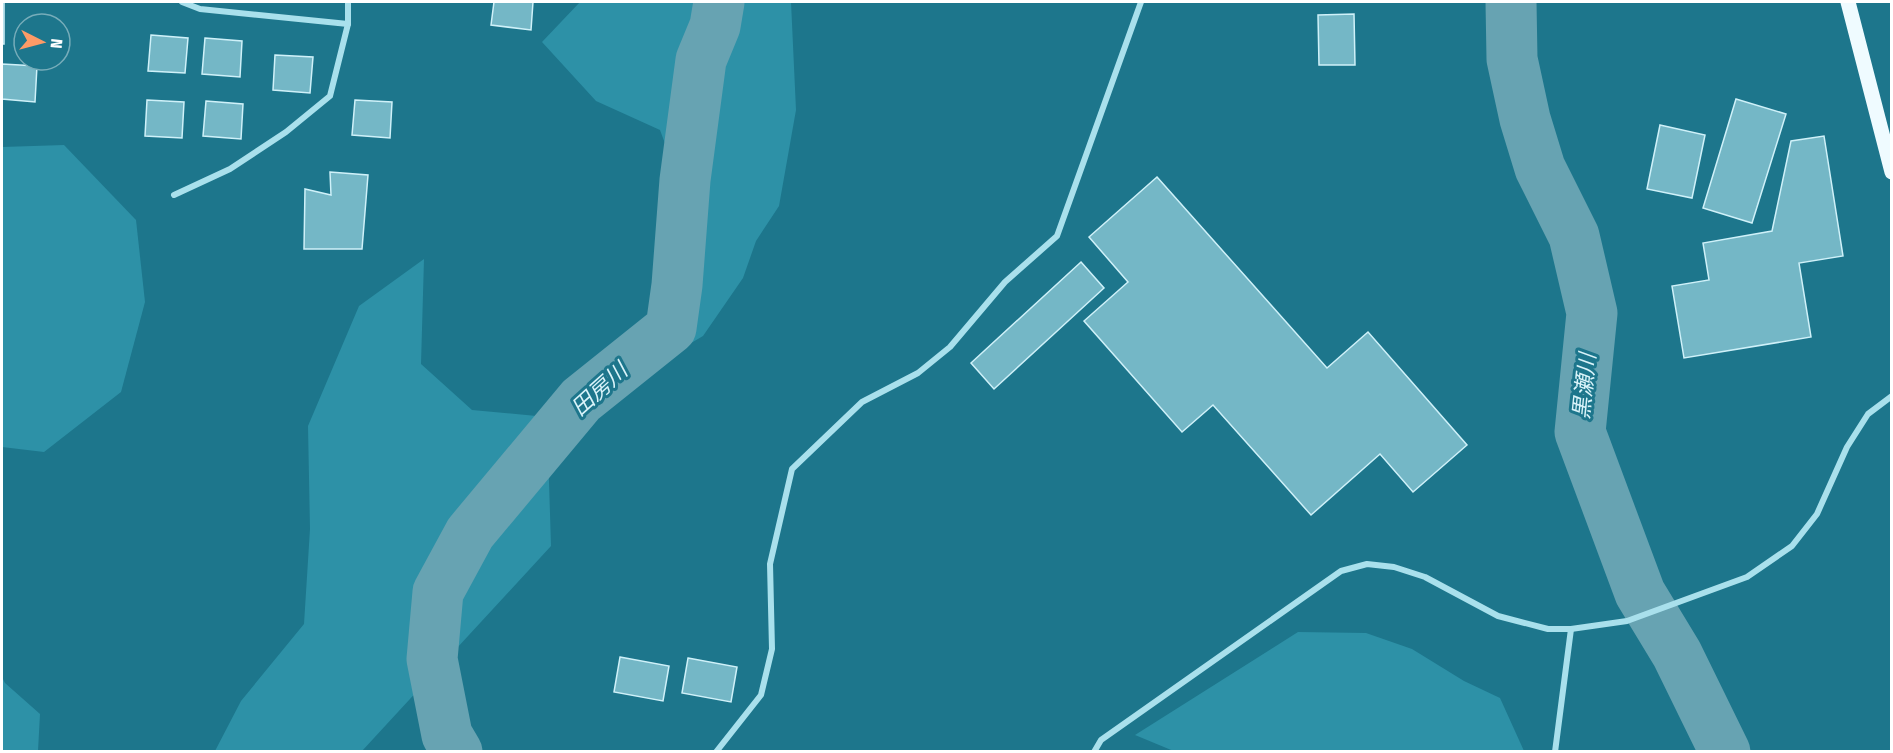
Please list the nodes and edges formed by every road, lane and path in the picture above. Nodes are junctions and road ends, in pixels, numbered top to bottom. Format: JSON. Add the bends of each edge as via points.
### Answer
{"nodes":[{"id":1,"x":182,"y":2,"type":"edge"},
{"id":2,"x":348,"y":2,"type":"edge"},
{"id":3,"x":1141,"y":2,"type":"edge"},
{"id":4,"x":1848,"y":2,"type":"edge"},
{"id":5,"x":348,"y":24,"type":"junction"},
{"id":6,"x":1892,"y":172,"type":"edge"},
{"id":7,"x":174,"y":195,"type":"dead end"},
{"id":8,"x":1892,"y":396,"type":"edge"},
{"id":9,"x":1571,"y":629,"type":"junction"},
{"id":10,"x":716,"y":752,"type":"edge"},
{"id":11,"x":1094,"y":752,"type":"edge"},
{"id":12,"x":1555,"y":752,"type":"edge"}],
"edges":[{"from":1,"to":5,"type":"street","via":[[200,9]]},
{"from":2,"to":5,"type":"street"},
{"from":3,"to":10,"type":"street","via":[[1057,236],[1005,282],[950,347],[918,373],[862,402],[792,469],[770,564],[772,649],[761,695]]},
{"from":4,"to":6,"type":"main road"},
{"from":5,"to":7,"type":"street","via":[[330,96],[286,132],[230,169]]},
{"from":8,"to":9,"type":"street","via":[[1868,414],[1847,447],[1816,514],[1792,546],[1747,577],[1627,621]]},
{"from":9,"to":11,"type":"street","via":[[1548,629],[1498,616],[1425,577],[1367,564],[1341,571],[1101,740]]},
{"from":9,"to":12,"type":"street"}]}
